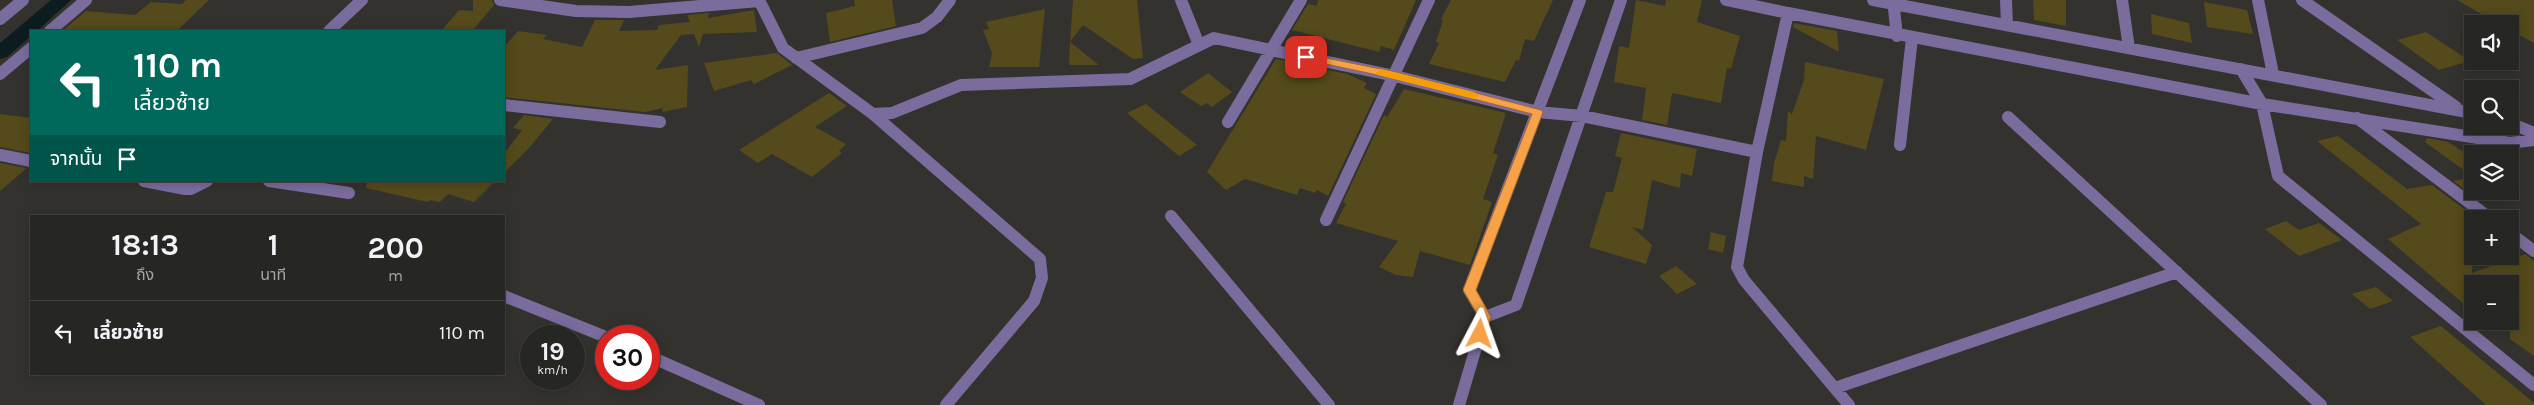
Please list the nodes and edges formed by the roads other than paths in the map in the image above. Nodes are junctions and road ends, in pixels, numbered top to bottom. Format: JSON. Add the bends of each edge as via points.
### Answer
{"nodes":[{"id":1,"x":23,"y":0,"type":"edge"},
{"id":2,"x":86,"y":0,"type":"edge"},
{"id":3,"x":362,"y":0,"type":"edge"},
{"id":4,"x":500,"y":0,"type":"edge"},
{"id":5,"x":759,"y":0,"type":"edge"},
{"id":6,"x":950,"y":0,"type":"edge"},
{"id":7,"x":1181,"y":0,"type":"edge"},
{"id":8,"x":1301,"y":0,"type":"edge"},
{"id":9,"x":1429,"y":0,"type":"edge"},
{"id":10,"x":1580,"y":0,"type":"edge"},
{"id":11,"x":1621,"y":0,"type":"edge"},
{"id":12,"x":1726,"y":0,"type":"edge"},
{"id":13,"x":1873,"y":0,"type":"edge"},
{"id":14,"x":2006,"y":0,"type":"edge"},
{"id":15,"x":2122,"y":0,"type":"edge"},
{"id":16,"x":2258,"y":0,"type":"edge"},
{"id":17,"x":2302,"y":0,"type":"edge"},
{"id":18,"x":1893,"y":2,"type":"edge"},
{"id":19,"x":1788,"y":13,"type":"junction"},
{"id":20,"x":0,"y":19,"type":"edge"},
{"id":21,"x":2008,"y":24,"type":"junction"},
{"id":22,"x":51,"y":30,"type":"edge"},
{"id":23,"x":330,"y":30,"type":"edge"},
{"id":24,"x":1897,"y":36,"type":"junction"},
{"id":25,"x":1912,"y":38,"type":"junction"},
{"id":26,"x":1199,"y":45,"type":"junction"},
{"id":27,"x":2130,"y":48,"type":"junction"},
{"id":28,"x":30,"y":49,"type":"edge"},
{"id":29,"x":1271,"y":50,"type":"junction"},
{"id":30,"x":796,"y":58,"type":"junction"},
{"id":31,"x":2242,"y":69,"type":"junction"},
{"id":32,"x":0,"y":74,"type":"edge"},
{"id":33,"x":2272,"y":74,"type":"junction"},
{"id":34,"x":1396,"y":76,"type":"junction"},
{"id":35,"x":2262,"y":104,"type":"junction"},
{"id":36,"x":505,"y":105,"type":"edge"},
{"id":37,"x":2460,"y":110,"type":"junction"},
{"id":38,"x":2464,"y":111,"type":"edge"},
{"id":39,"x":1538,"y":112,"type":"junction"},
{"id":40,"x":872,"y":114,"type":"junction"},
{"id":41,"x":1582,"y":116,"type":"junction"},
{"id":42,"x":2008,"y":117,"type":"dead end"},
{"id":43,"x":2356,"y":117,"type":"junction"},
{"id":44,"x":660,"y":122,"type":"dead end"},
{"id":45,"x":1228,"y":122,"type":"dead end"},
{"id":46,"x":2519,"y":127,"type":"edge"},
{"id":47,"x":2534,"y":133,"type":"edge"},
{"id":48,"x":2534,"y":140,"type":"edge"},
{"id":49,"x":1900,"y":145,"type":"dead end"},
{"id":50,"x":1757,"y":152,"type":"junction"},
{"id":51,"x":0,"y":155,"type":"edge"},
{"id":52,"x":30,"y":160,"type":"edge"},
{"id":53,"x":149,"y":182,"type":"edge"},
{"id":54,"x":205,"y":182,"type":"edge"},
{"id":55,"x":276,"y":182,"type":"edge"},
{"id":56,"x":349,"y":193,"type":"dead end"},
{"id":57,"x":2479,"y":210,"type":"edge"},
{"id":58,"x":1171,"y":216,"type":"dead end"},
{"id":59,"x":1326,"y":220,"type":"dead end"},
{"id":60,"x":2519,"y":240,"type":"edge"},
{"id":61,"x":2534,"y":251,"type":"edge"},
{"id":62,"x":2176,"y":272,"type":"junction"},
{"id":63,"x":505,"y":296,"type":"edge"},
{"id":64,"x":1485,"y":317,"type":"junction"},
{"id":65,"x":595,"y":333,"type":"edge"},
{"id":66,"x":660,"y":361,"type":"edge"},
{"id":67,"x":2534,"y":385,"type":"edge"},
{"id":68,"x":1835,"y":388,"type":"junction"},
{"id":69,"x":760,"y":405,"type":"edge"},
{"id":70,"x":946,"y":405,"type":"edge"},
{"id":71,"x":1329,"y":405,"type":"edge"},
{"id":72,"x":1459,"y":405,"type":"edge"},
{"id":73,"x":1849,"y":405,"type":"edge"},
{"id":74,"x":2321,"y":405,"type":"edge"}],
"edges":[{"from":1,"to":20,"type":"street"},
{"from":2,"to":22,"type":"street"},
{"from":3,"to":23,"type":"street"},
{"from":4,"to":5,"type":"street","via":[[576,10],[628,12]]},
{"from":5,"to":30,"type":"street","via":[[783,48]]},
{"from":6,"to":30,"type":"street","via":[[937,17],[922,28]]},
{"from":7,"to":26,"type":"street"},
{"from":8,"to":29,"type":"street"},
{"from":9,"to":34,"type":"street"},
{"from":10,"to":39,"type":"street"},
{"from":11,"to":41,"type":"street"},
{"from":12,"to":19,"type":"street"},
{"from":13,"to":18,"type":"street"},
{"from":14,"to":21,"type":"street"},
{"from":15,"to":27,"type":"street"},
{"from":16,"to":33,"type":"street"},
{"from":17,"to":37,"type":"street"},
{"from":18,"to":21,"type":"street"},
{"from":18,"to":24,"type":"street"},
{"from":19,"to":24,"type":"street"},
{"from":19,"to":50,"type":"street"},
{"from":21,"to":27,"type":"street"},
{"from":24,"to":25,"type":"street"},
{"from":25,"to":35,"type":"street"},
{"from":25,"to":49,"type":"street"},
{"from":26,"to":29,"type":"street","via":[[1214,38]]},
{"from":26,"to":40,"type":"street","via":[[1130,79],[961,86],[892,113]]},
{"from":27,"to":31,"type":"street"},
{"from":28,"to":32,"type":"street"},
{"from":29,"to":34,"type":"street"},
{"from":29,"to":45,"type":"street"},
{"from":30,"to":40,"type":"street"},
{"from":31,"to":33,"type":"street"},
{"from":31,"to":35,"type":"street"},
{"from":33,"to":37,"type":"street"},
{"from":34,"to":39,"type":"street"},
{"from":34,"to":59,"type":"street"},
{"from":35,"to":43,"type":"street"},
{"from":35,"to":67,"type":"street","via":[[2278,176]]},
{"from":36,"to":44,"type":"street"},
{"from":37,"to":38,"type":"street"},
{"from":39,"to":41,"type":"street"},
{"from":39,"to":64,"type":"street","via":[[1470,290]]},
{"from":40,"to":70,"type":"street","via":[[1040,259],[1042,278],[1034,301]]},
{"from":41,"to":50,"type":"street"},
{"from":41,"to":64,"type":"street","via":[[1516,305]]},
{"from":42,"to":62,"type":"street"},
{"from":43,"to":48,"type":"street","via":[[2510,143]]},
{"from":43,"to":57,"type":"street"},
{"from":46,"to":47,"type":"street"},
{"from":50,"to":68,"type":"street","via":[[1737,267],[1744,280]]},
{"from":51,"to":52,"type":"street"},
{"from":53,"to":54,"type":"street","via":[[185,189]]},
{"from":55,"to":56,"type":"street"},
{"from":58,"to":71,"type":"street"},
{"from":60,"to":61,"type":"street"},
{"from":62,"to":68,"type":"street"},
{"from":62,"to":74,"type":"street"},
{"from":63,"to":65,"type":"street"},
{"from":64,"to":72,"type":"street"},
{"from":66,"to":69,"type":"street"},
{"from":68,"to":73,"type":"street"}]}
